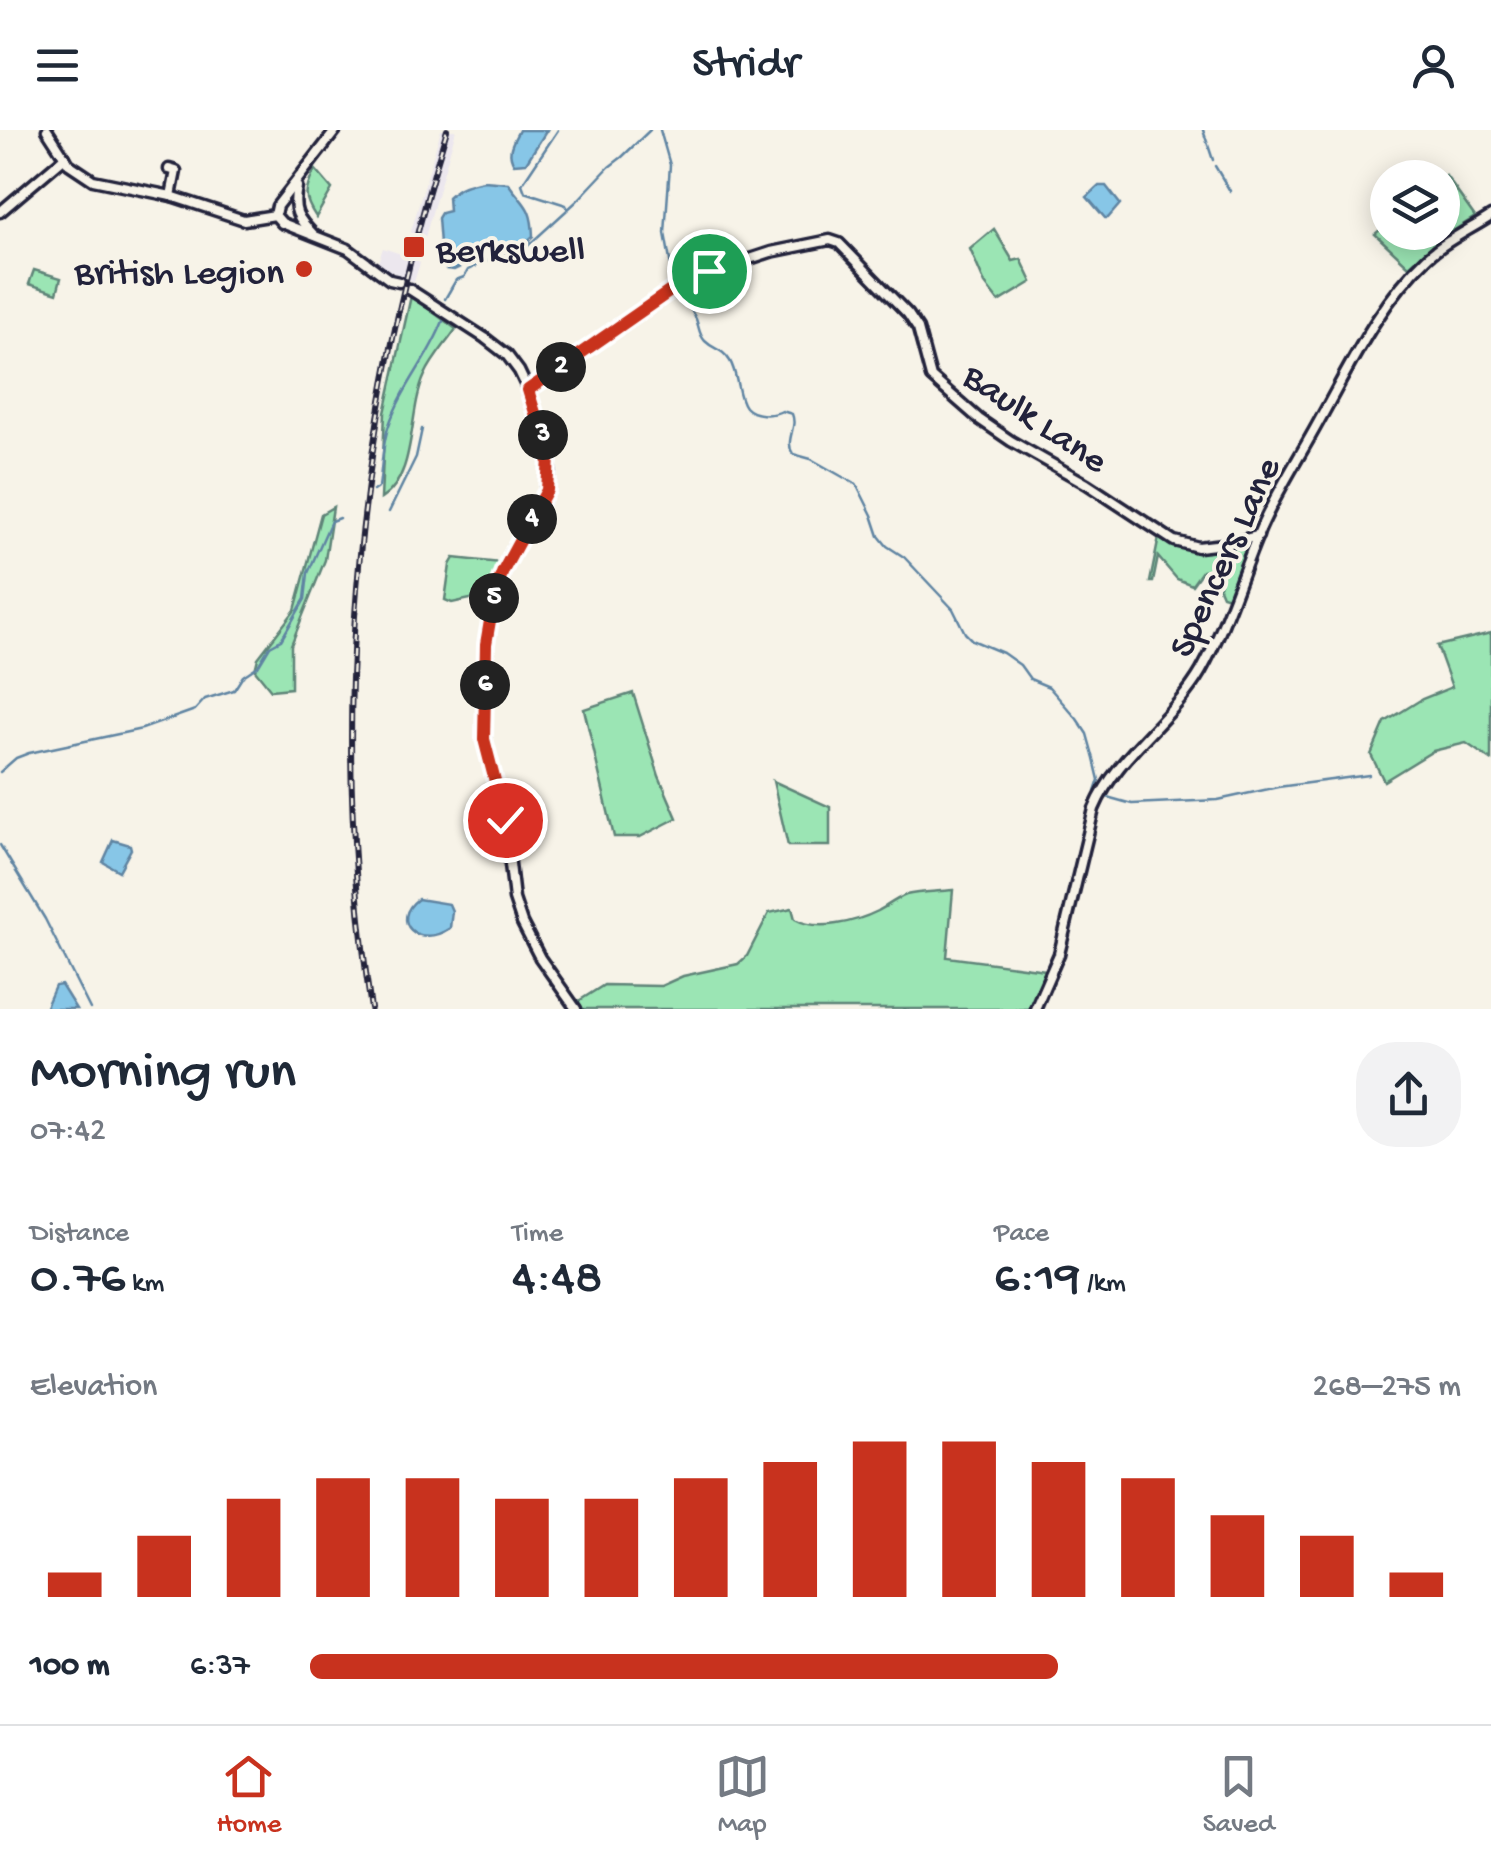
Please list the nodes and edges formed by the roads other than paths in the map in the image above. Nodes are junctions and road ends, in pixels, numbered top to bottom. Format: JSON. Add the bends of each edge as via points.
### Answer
{"nodes":[{"id":1,"x":47,"y":130,"type":"edge"},
{"id":2,"x":336,"y":130,"type":"edge"},
{"id":3,"x":65,"y":158,"type":"junction"},
{"id":4,"x":175,"y":171,"type":"dead end"},
{"id":5,"x":298,"y":182,"type":"junction"},
{"id":6,"x":171,"y":196,"type":"junction"},
{"id":7,"x":280,"y":204,"type":"junction"},
{"id":8,"x":2,"y":206,"type":"edge"},
{"id":9,"x":294,"y":210,"type":"junction"},
{"id":10,"x":275,"y":215,"type":"junction"},
{"id":11,"x":1491,"y":216,"type":"edge"},
{"id":12,"x":286,"y":224,"type":"junction"},
{"id":13,"x":318,"y":238,"type":"junction"},
{"id":14,"x":398,"y":282,"type":"dead end"},
{"id":15,"x":410,"y":290,"type":"dead end"},
{"id":16,"x":528,"y":390,"type":"junction"},
{"id":17,"x":1258,"y":536,"type":"junction"},
{"id":18,"x":576,"y":1009,"type":"edge"},
{"id":19,"x":1035,"y":1009,"type":"edge"}],
"edges":[{"from":1,"to":3,"type":"street"},
{"from":2,"to":5,"type":"street"},
{"from":3,"to":6,"type":"street","via":[[93,180]]},
{"from":3,"to":8,"type":"street"},
{"from":4,"to":6,"type":"street"},
{"from":5,"to":7,"type":"street"},
{"from":5,"to":9,"type":"street"},
{"from":6,"to":10,"type":"street","via":[[244,220]]},
{"from":7,"to":9,"type":"street"},
{"from":7,"to":10,"type":"street"},
{"from":9,"to":12,"type":"street"},
{"from":9,"to":13,"type":"street"},
{"from":10,"to":12,"type":"street"},
{"from":11,"to":17,"type":"street","name":"Spencers Lane","via":[[1431,254],[1398,291],[1366,336]]},
{"from":12,"to":13,"type":"street"},
{"from":13,"to":14,"type":"street"},
{"from":15,"to":16,"type":"street","via":[[486,338]]},
{"from":16,"to":17,"type":"street","name":"Baulk Lane","via":[[686,280],[830,240],[908,314],[931,377],[1011,442],[1174,541],[1198,547]]},
{"from":16,"to":18,"type":"street","via":[[550,470],[543,500],[495,592],[486,644],[484,739],[522,923]]},
{"from":17,"to":19,"type":"street","name":"Spencers Lane","via":[[1198,675],[1101,792],[1059,954]]}]}
